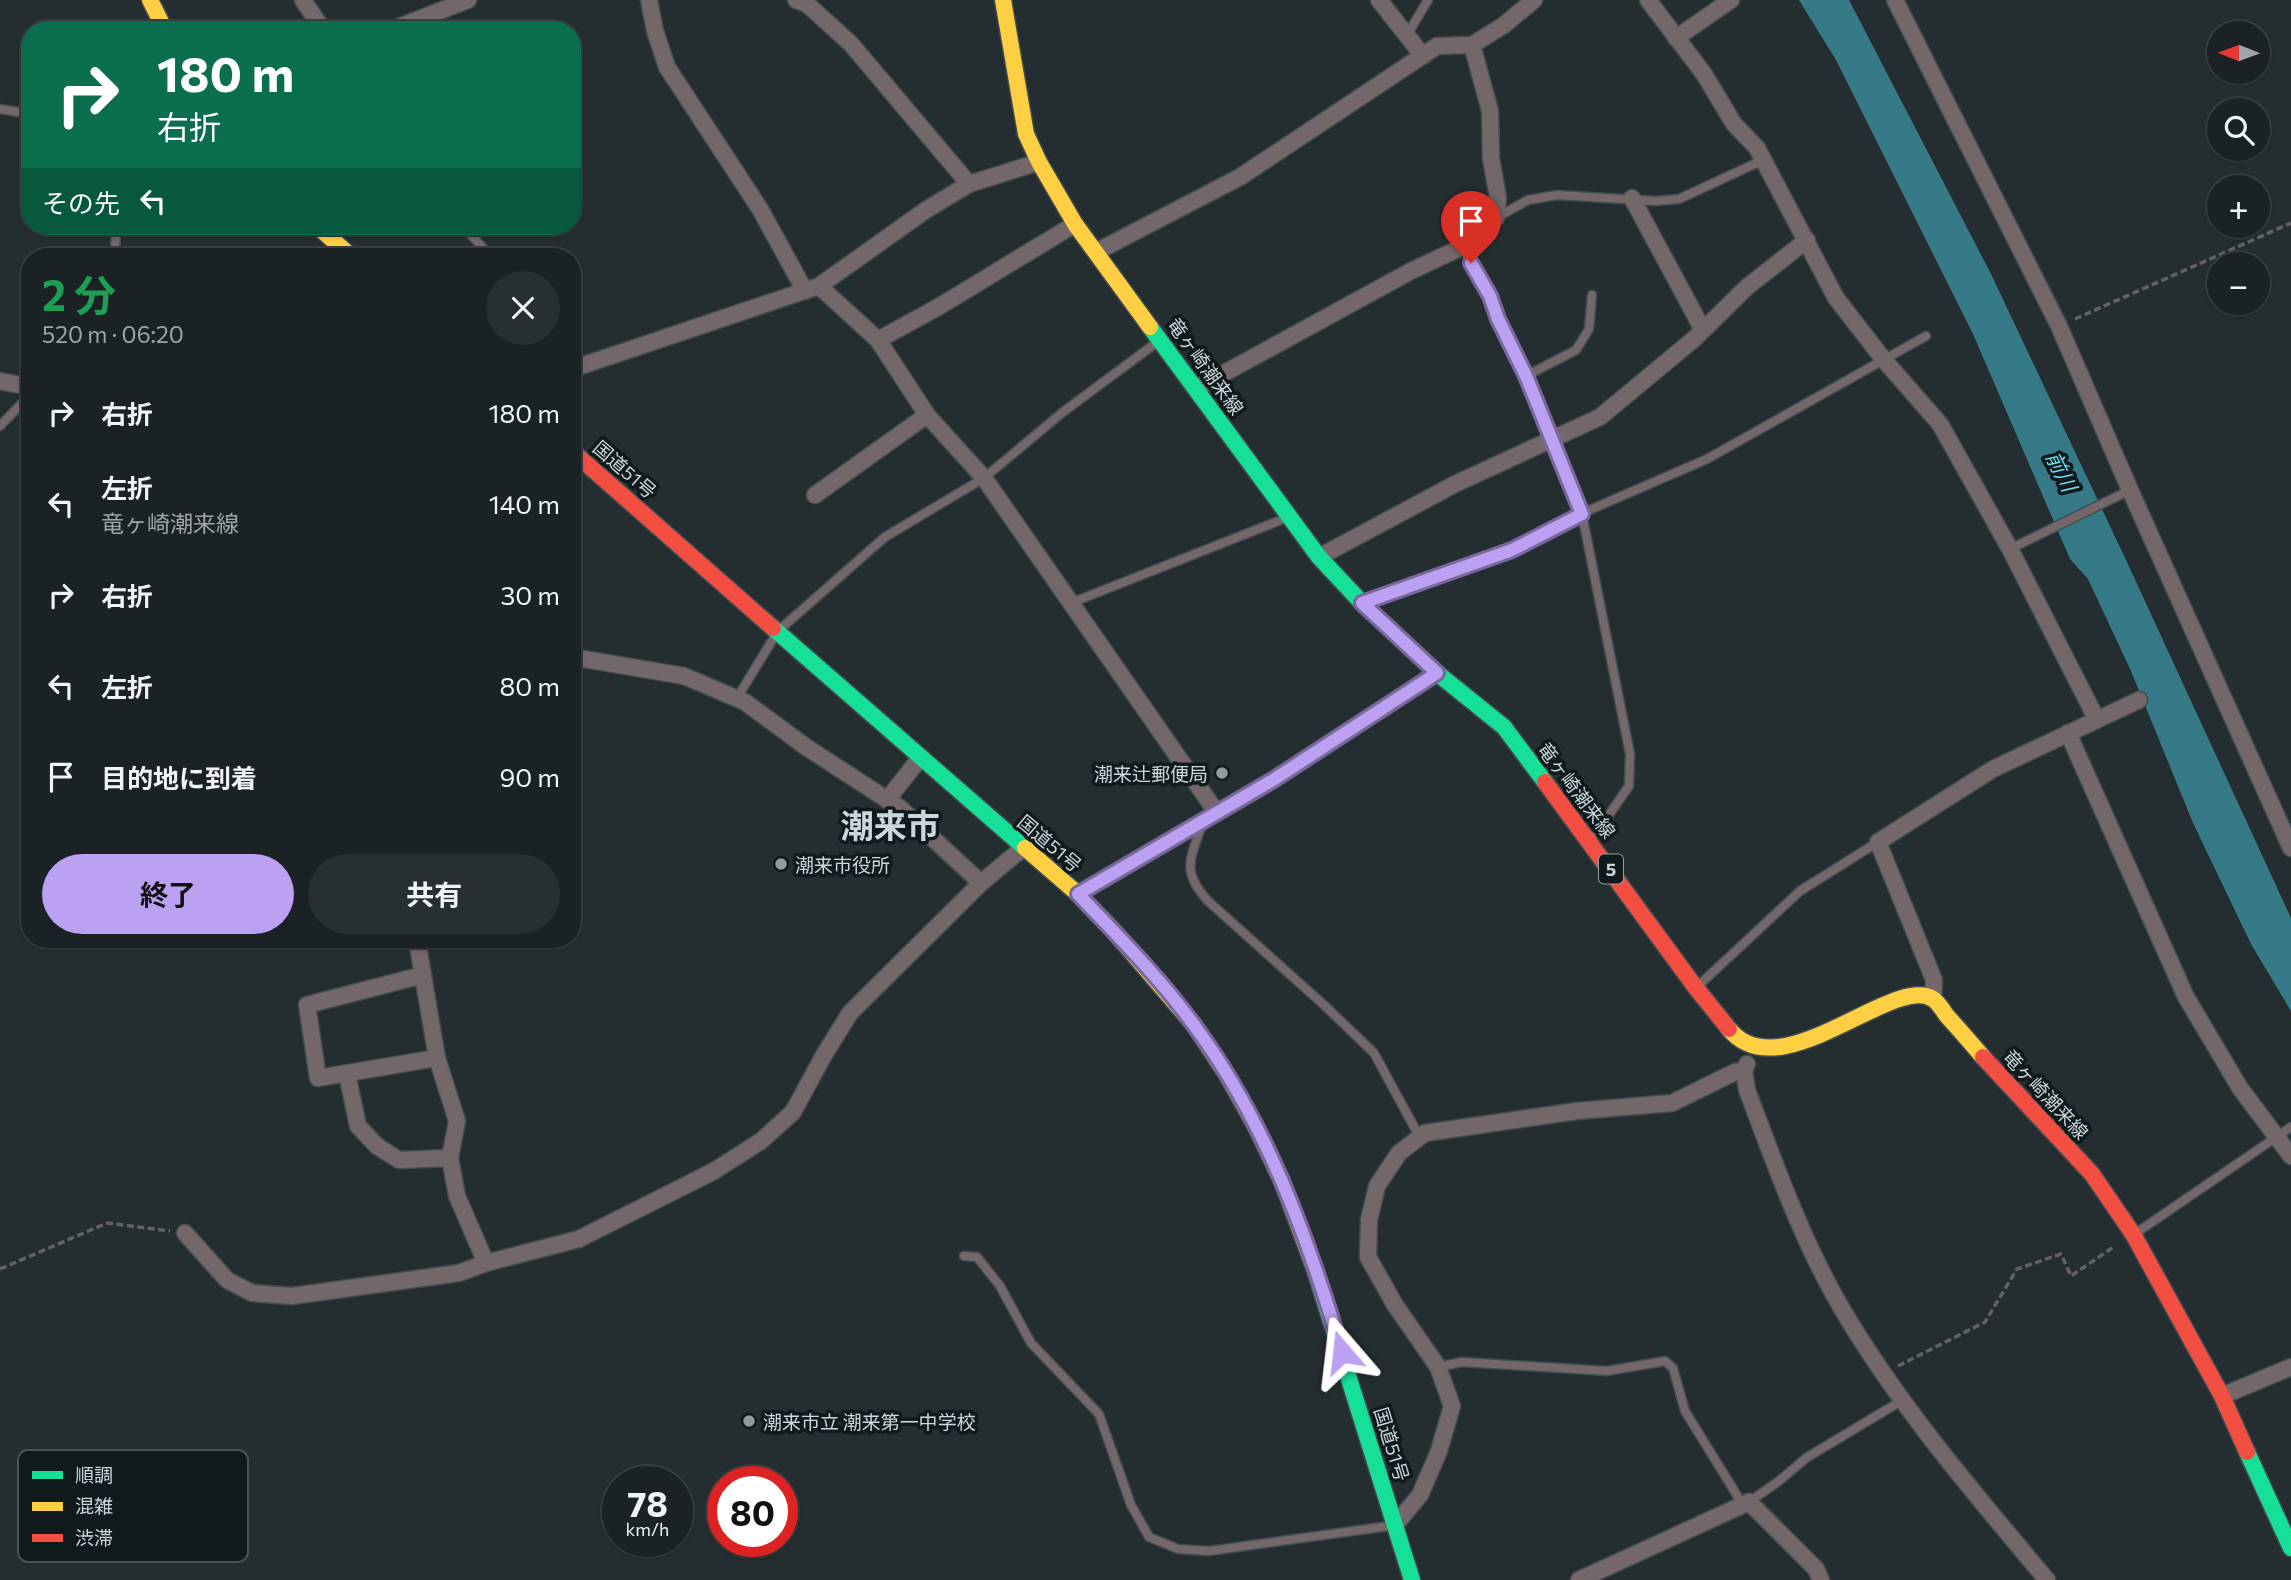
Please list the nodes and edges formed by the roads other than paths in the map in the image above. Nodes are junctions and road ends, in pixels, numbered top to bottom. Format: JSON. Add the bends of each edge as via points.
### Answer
{"nodes":[{"id":1,"x":150,"y":0,"type":"edge"},
{"id":2,"x":303,"y":0,"type":"edge"},
{"id":3,"x":468,"y":0,"type":"edge"},
{"id":4,"x":649,"y":0,"type":"edge"},
{"id":5,"x":796,"y":0,"type":"edge"},
{"id":6,"x":1003,"y":0,"type":"edge"},
{"id":7,"x":1379,"y":0,"type":"edge"},
{"id":8,"x":1428,"y":0,"type":"edge"},
{"id":9,"x":1534,"y":0,"type":"edge"},
{"id":10,"x":1648,"y":0,"type":"edge"},
{"id":11,"x":1731,"y":0,"type":"edge"},
{"id":12,"x":1895,"y":0,"type":"edge"},
{"id":13,"x":160,"y":21,"type":"edge"},
{"id":14,"x":317,"y":21,"type":"edge"},
{"id":15,"x":414,"y":21,"type":"edge"},
{"id":16,"x":1407,"y":35,"type":"junction"},
{"id":17,"x":1676,"y":38,"type":"junction"},
{"id":18,"x":1472,"y":45,"type":"junction"},
{"id":19,"x":1423,"y":56,"type":"junction"},
{"id":20,"x":0,"y":109,"type":"edge"},
{"id":21,"x":21,"y":112,"type":"edge"},
{"id":22,"x":1763,"y":159,"type":"junction"},
{"id":23,"x":1039,"y":162,"type":"junction"},
{"id":24,"x":969,"y":184,"type":"junction"},
{"id":25,"x":1632,"y":198,"type":"junction"},
{"id":26,"x":1496,"y":218,"type":"junction"},
{"id":27,"x":1075,"y":224,"type":"junction"},
{"id":28,"x":327,"y":235,"type":"edge"},
{"id":29,"x":471,"y":235,"type":"edge"},
{"id":30,"x":1807,"y":240,"type":"junction"},
{"id":31,"x":1462,"y":247,"type":"junction"},
{"id":32,"x":342,"y":248,"type":"edge"},
{"id":33,"x":483,"y":248,"type":"edge"},
{"id":34,"x":1096,"y":252,"type":"junction"},
{"id":35,"x":812,"y":289,"type":"junction"},
{"id":36,"x":1592,"y":295,"type":"dead end"},
{"id":37,"x":1703,"y":330,"type":"junction"},
{"id":38,"x":1926,"y":336,"type":"dead end"},
{"id":39,"x":1161,"y":339,"type":"junction"},
{"id":40,"x":878,"y":340,"type":"junction"},
{"id":41,"x":1884,"y":360,"type":"junction"},
{"id":42,"x":581,"y":366,"type":"edge"},
{"id":43,"x":1526,"y":376,"type":"junction"},
{"id":44,"x":0,"y":381,"type":"edge"},
{"id":45,"x":21,"y":385,"type":"edge"},
{"id":46,"x":1197,"y":388,"type":"junction"},
{"id":47,"x":21,"y":404,"type":"edge"},
{"id":48,"x":926,"y":415,"type":"junction"},
{"id":49,"x":0,"y":426,"type":"edge"},
{"id":50,"x":1554,"y":440,"type":"junction"},
{"id":51,"x":581,"y":464,"type":"edge"},
{"id":52,"x":984,"y":478,"type":"junction"},
{"id":53,"x":2130,"y":491,"type":"junction"},
{"id":54,"x":815,"y":495,"type":"dead end"},
{"id":55,"x":1582,"y":514,"type":"junction"},
{"id":56,"x":1289,"y":517,"type":"junction"},
{"id":57,"x":2010,"y":549,"type":"junction"},
{"id":58,"x":1319,"y":557,"type":"junction"},
{"id":59,"x":1071,"y":603,"type":"junction"},
{"id":60,"x":1362,"y":603,"type":"junction"},
{"id":61,"x":778,"y":631,"type":"junction"},
{"id":62,"x":581,"y":659,"type":"edge"},
{"id":63,"x":1437,"y":673,"type":"junction"},
{"id":64,"x":737,"y":698,"type":"junction"},
{"id":65,"x":2139,"y":700,"type":"dead end"},
{"id":66,"x":2097,"y":720,"type":"junction"},
{"id":67,"x":2068,"y":733,"type":"junction"},
{"id":68,"x":920,"y":758,"type":"junction"},
{"id":69,"x":887,"y":800,"type":"junction"},
{"id":70,"x":1211,"y":816,"type":"junction"},
{"id":71,"x":1590,"y":841,"type":"junction"},
{"id":72,"x":1878,"y":842,"type":"junction"},
{"id":73,"x":1023,"y":848,"type":"junction"},
{"id":74,"x":2291,"y":848,"type":"edge"},
{"id":75,"x":981,"y":883,"type":"junction"},
{"id":76,"x":1078,"y":894,"type":"junction"},
{"id":77,"x":418,"y":948,"type":"edge"},
{"id":78,"x":423,"y":975,"type":"junction"},
{"id":79,"x":1696,"y":988,"type":"junction"},
{"id":80,"x":1933,"y":999,"type":"junction"},
{"id":81,"x":1754,"y":1048,"type":"junction"},
{"id":82,"x":437,"y":1058,"type":"junction"},
{"id":83,"x":1744,"y":1071,"type":"junction"},
{"id":84,"x":347,"y":1074,"type":"junction"},
{"id":85,"x":2291,"y":1127,"type":"edge"},
{"id":86,"x":1419,"y":1136,"type":"junction"},
{"id":87,"x":2276,"y":1136,"type":"junction"},
{"id":88,"x":2291,"y":1156,"type":"edge"},
{"id":89,"x":450,"y":1158,"type":"junction"},
{"id":90,"x":185,"y":1233,"type":"road end"},
{"id":91,"x":2133,"y":1234,"type":"junction"},
{"id":92,"x":964,"y":1256,"type":"dead end"},
{"id":93,"x":486,"y":1263,"type":"junction"},
{"id":94,"x":1438,"y":1367,"type":"junction"},
{"id":95,"x":2291,"y":1367,"type":"edge"},
{"id":96,"x":2222,"y":1395,"type":"junction"},
{"id":97,"x":1901,"y":1401,"type":"junction"},
{"id":98,"x":1746,"y":1504,"type":"junction"},
{"id":99,"x":1395,"y":1525,"type":"junction"},
{"id":100,"x":2291,"y":1548,"type":"edge"},
{"id":101,"x":1408,"y":1575,"type":"edge"},
{"id":102,"x":1579,"y":1580,"type":"edge"},
{"id":103,"x":1821,"y":1580,"type":"edge"},
{"id":104,"x":2047,"y":1580,"type":"edge"}],
"edges":[{"from":1,"to":13,"type":"main road"},
{"from":2,"to":14,"type":"street"},
{"from":3,"to":15,"type":"street"},
{"from":4,"to":35,"type":"street","via":[[667,67]]},
{"from":5,"to":24,"type":"street","via":[[807,4],[851,44]]},
{"from":6,"to":23,"type":"main road","name":"竜ヶ崎潮来線","number":"5","via":[[1024,123]]},
{"from":7,"to":16,"type":"street"},
{"from":8,"to":16,"type":"lane"},
{"from":9,"to":18,"type":"street"},
{"from":10,"to":17,"type":"street"},
{"from":11,"to":17,"type":"street"},
{"from":12,"to":53,"type":"street","via":[[2059,326]]},
{"from":16,"to":19,"type":"street"},
{"from":17,"to":22,"type":"street"},
{"from":18,"to":19,"type":"street","via":[[1437,46]]},
{"from":18,"to":26,"type":"street","via":[[1490,111]]},
{"from":19,"to":34,"type":"street","via":[[1240,177]]},
{"from":20,"to":21,"type":"lane"},
{"from":22,"to":25,"type":"lane","via":[[1679,199]]},
{"from":22,"to":30,"type":"street"},
{"from":23,"to":24,"type":"street"},
{"from":23,"to":27,"type":"main road","name":"竜ヶ崎潮来線","number":"5"},
{"from":24,"to":35,"type":"street"},
{"from":25,"to":26,"type":"lane","via":[[1557,195],[1528,200]]},
{"from":25,"to":37,"type":"street"},
{"from":26,"to":31,"type":"street"},
{"from":27,"to":34,"type":"main road","name":"竜ヶ崎潮来線","number":"5"},
{"from":27,"to":40,"type":"street"},
{"from":28,"to":32,"type":"main road"},
{"from":29,"to":33,"type":"lane"},
{"from":30,"to":37,"type":"street","via":[[1747,287]]},
{"from":30,"to":41,"type":"street","via":[[1836,298]]},
{"from":31,"to":43,"type":"lane"},
{"from":31,"to":46,"type":"street"},
{"from":34,"to":39,"type":"main road","name":"竜ヶ崎潮来線","number":"5"},
{"from":35,"to":40,"type":"street"},
{"from":35,"to":42,"type":"street"},
{"from":36,"to":43,"type":"lane","via":[[1589,329],[1576,350]]},
{"from":37,"to":50,"type":"street","via":[[1600,417]]},
{"from":38,"to":41,"type":"lane"},
{"from":39,"to":46,"type":"main road","name":"竜ヶ崎潮来線","number":"5"},
{"from":39,"to":52,"type":"lane"},
{"from":40,"to":48,"type":"street"},
{"from":41,"to":55,"type":"lane","via":[[1707,459]]},
{"from":41,"to":57,"type":"street","via":[[1940,424]]},
{"from":43,"to":50,"type":"lane"},
{"from":44,"to":45,"type":"street"},
{"from":46,"to":56,"type":"main road","name":"竜ヶ崎潮来線","number":"5"},
{"from":47,"to":49,"type":"lane"},
{"from":48,"to":52,"type":"street"},
{"from":48,"to":54,"type":"street"},
{"from":50,"to":55,"type":"lane"},
{"from":50,"to":58,"type":"street","via":[[1455,484]]},
{"from":51,"to":61,"type":"main road","name":"国道51号"},
{"from":52,"to":59,"type":"street"},
{"from":52,"to":61,"type":"lane","via":[[885,537]]},
{"from":53,"to":57,"type":"lane"},
{"from":53,"to":74,"type":"street"},
{"from":55,"to":60,"type":"lane","via":[[1512,550]]},
{"from":55,"to":71,"type":"lane","via":[[1630,754],[1629,786]]},
{"from":56,"to":58,"type":"main road","name":"竜ヶ崎潮来線","number":"5"},
{"from":56,"to":59,"type":"lane"},
{"from":57,"to":66,"type":"street"},
{"from":58,"to":60,"type":"main road","name":"竜ヶ崎潮来線","number":"5"},
{"from":59,"to":70,"type":"street"},
{"from":60,"to":63,"type":"main road","name":"竜ヶ崎潮来線","number":"5"},
{"from":61,"to":64,"type":"lane"},
{"from":61,"to":68,"type":"main road","name":"国道51号"},
{"from":62,"to":64,"type":"street","via":[[684,676]]},
{"from":63,"to":70,"type":"street"},
{"from":63,"to":71,"type":"main road","name":"竜ヶ崎潮来線","number":"5","via":[[1504,727]]},
{"from":64,"to":69,"type":"street"},
{"from":65,"to":66,"type":"street"},
{"from":66,"to":67,"type":"street"},
{"from":67,"to":72,"type":"street","via":[[1993,769]]},
{"from":67,"to":87,"type":"street","via":[[2186,997],[2240,1088]]},
{"from":68,"to":69,"type":"street"},
{"from":68,"to":73,"type":"main road","name":"国道51号"},
{"from":69,"to":75,"type":"street"},
{"from":70,"to":76,"type":"street"},
{"from":70,"to":86,"type":"lane","via":[[1192,855],[1189,872],[1194,886],[1374,1053]]},
{"from":71,"to":79,"type":"main road","name":"竜ヶ崎潮来線","number":"5"},
{"from":72,"to":79,"type":"lane","via":[[1800,891]]},
{"from":72,"to":80,"type":"street","via":[[1934,980]]},
{"from":73,"to":75,"type":"street"},
{"from":73,"to":76,"type":"main road","name":"国道51号"},
{"from":75,"to":93,"type":"street","via":[[850,1013],[793,1112],[761,1141],[714,1171],[579,1239]]},
{"from":76,"to":99,"type":"main road","name":"国道51号","via":[[1194,1025],[1255,1125],[1304,1237]]},
{"from":77,"to":78,"type":"street"},
{"from":78,"to":82,"type":"street"},
{"from":78,"to":84,"type":"street","via":[[307,1005],[318,1078]]},
{"from":79,"to":81,"type":"main road","name":"竜ヶ崎潮来線","number":"5","via":[[1733,1034]]},
{"from":80,"to":81,"type":"main road","via":[[1918,995],[1893,1003],[1789,1047]]},
{"from":80,"to":91,"type":"main road","name":"竜ヶ崎潮来線","via":[[2092,1174]]},
{"from":81,"to":83,"type":"street"},
{"from":82,"to":84,"type":"street"},
{"from":82,"to":89,"type":"street","via":[[457,1121]]},
{"from":83,"to":86,"type":"street","via":[[1672,1103],[1577,1111]]},
{"from":83,"to":97,"type":"street","via":[[1746,1090],[1796,1217],[1841,1308]]},
{"from":84,"to":89,"type":"street","via":[[358,1126],[377,1146],[399,1160]]},
{"from":85,"to":87,"type":"lane"},
{"from":86,"to":94,"type":"street","via":[[1399,1153],[1377,1185],[1369,1220],[1368,1257]]},
{"from":87,"to":88,"type":"street"},
{"from":87,"to":91,"type":"lane"},
{"from":89,"to":93,"type":"street","via":[[457,1196]]},
{"from":90,"to":93,"type":"street","via":[[227,1280],[252,1293],[292,1296],[459,1273]]},
{"from":91,"to":96,"type":"main road","name":"竜ヶ崎潮来線"},
{"from":92,"to":99,"type":"lane","via":[[977,1257],[1000,1286],[1031,1343],[1098,1414],[1149,1537],[1178,1549],[1209,1551]]},
{"from":94,"to":98,"type":"lane","via":[[1462,1362],[1607,1371],[1664,1361],[1673,1368],[1685,1411]]},
{"from":94,"to":99,"type":"street","via":[[1452,1406],[1420,1495]]},
{"from":95,"to":96,"type":"street"},
{"from":96,"to":100,"type":"main road","name":"竜ヶ崎潮来線"},
{"from":97,"to":98,"type":"lane","via":[[1805,1458]]},
{"from":97,"to":104,"type":"street"},
{"from":98,"to":102,"type":"street"},
{"from":98,"to":103,"type":"street","via":[[1816,1569]]},
{"from":99,"to":101,"type":"main road","name":"国道51号"}]}
